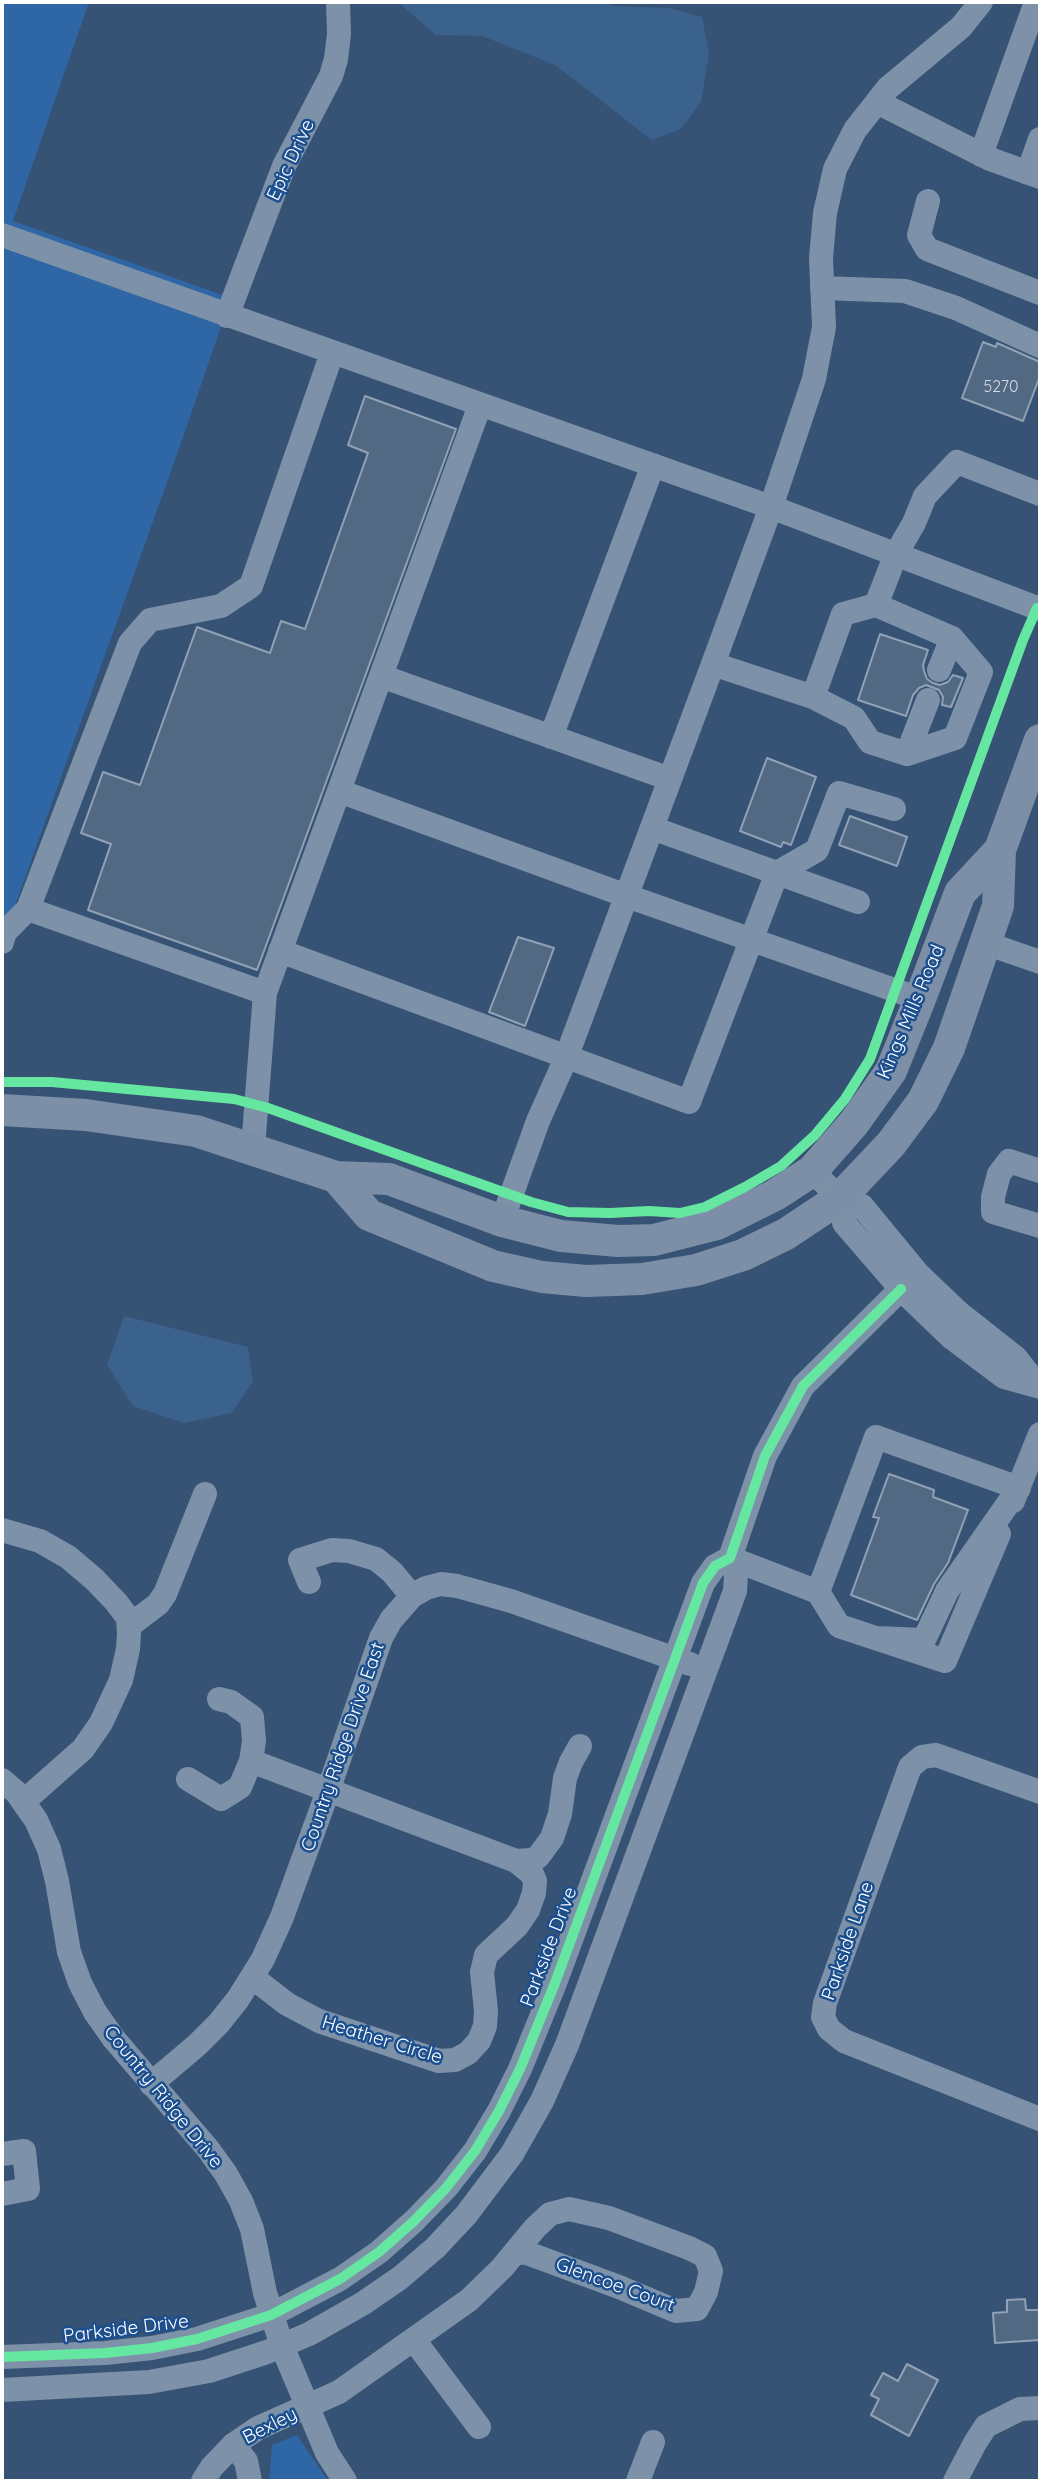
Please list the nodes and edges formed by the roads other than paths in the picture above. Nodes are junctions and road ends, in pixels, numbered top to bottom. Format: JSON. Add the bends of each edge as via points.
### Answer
{"nodes":[{"id":1,"x":338,"y":2,"type":"edge"},
{"id":2,"x":981,"y":2,"type":"edge"},
{"id":3,"x":1036,"y":2,"type":"edge"},
{"id":4,"x":877,"y":102,"type":"junction"},
{"id":5,"x":1040,"y":139,"type":"edge"},
{"id":6,"x":981,"y":155,"type":"junction"},
{"id":7,"x":1034,"y":175,"type":"edge"},
{"id":8,"x":928,"y":201,"type":"dead end"},
{"id":9,"x":2,"y":235,"type":"edge"},
{"id":10,"x":822,"y":288,"type":"junction"},
{"id":11,"x":1040,"y":293,"type":"edge"},
{"id":12,"x":227,"y":316,"type":"junction"},
{"id":13,"x":1040,"y":346,"type":"edge"},
{"id":14,"x":332,"y":353,"type":"junction"},
{"id":15,"x":480,"y":405,"type":"junction"},
{"id":16,"x":653,"y":465,"type":"junction"},
{"id":17,"x":1040,"y":494,"type":"edge"},
{"id":18,"x":771,"y":507,"type":"junction"},
{"id":19,"x":896,"y":554,"type":"junction"},
{"id":20,"x":876,"y":606,"type":"junction"},
{"id":21,"x":1040,"y":609,"type":"edge"},
{"id":22,"x":952,"y":638,"type":"junction"},
{"id":23,"x":713,"y":664,"type":"junction"},
{"id":24,"x":939,"y":670,"type":"dead end"},
{"id":25,"x":381,"y":676,"type":"junction"},
{"id":26,"x":813,"y":697,"type":"junction"},
{"id":27,"x":928,"y":700,"type":"dead end"},
{"id":28,"x":551,"y":737,"type":"junction"},
{"id":29,"x":1040,"y":740,"type":"edge"},
{"id":30,"x":907,"y":754,"type":"junction"},
{"id":31,"x":670,"y":779,"type":"junction"},
{"id":32,"x":339,"y":791,"type":"junction"},
{"id":33,"x":894,"y":809,"type":"dead end"},
{"id":34,"x":652,"y":828,"type":"junction"},
{"id":35,"x":1000,"y":850,"type":"junction"},
{"id":36,"x":777,"y":873,"type":"junction"},
{"id":37,"x":627,"y":896,"type":"junction"},
{"id":38,"x":858,"y":902,"type":"dead end"},
{"id":39,"x":28,"y":909,"type":"junction"},
{"id":40,"x":753,"y":939,"type":"junction"},
{"id":41,"x":2,"y":942,"type":"edge"},
{"id":42,"x":985,"y":943,"type":"junction"},
{"id":43,"x":280,"y":951,"type":"junction"},
{"id":44,"x":1040,"y":962,"type":"edge"},
{"id":45,"x":265,"y":993,"type":"junction"},
{"id":46,"x":920,"y":999,"type":"junction"},
{"id":47,"x":566,"y":1058,"type":"junction"},
{"id":48,"x":2,"y":1110,"type":"edge"},
{"id":49,"x":253,"y":1148,"type":"junction"},
{"id":50,"x":812,"y":1171,"type":"junction"},
{"id":51,"x":1040,"y":1171,"type":"edge"},
{"id":52,"x":336,"y":1177,"type":"junction"},
{"id":53,"x":843,"y":1202,"type":"junction"},
{"id":54,"x":502,"y":1221,"type":"junction"},
{"id":55,"x":1040,"y":1226,"type":"edge"},
{"id":56,"x":901,"y":1290,"type":"junction"},
{"id":57,"x":1039,"y":1387,"type":"edge"},
{"id":58,"x":1040,"y":1434,"type":"edge"},
{"id":59,"x":1019,"y":1488,"type":"junction"},
{"id":60,"x":205,"y":1494,"type":"dead end"},
{"id":61,"x":2,"y":1530,"type":"edge"},
{"id":62,"x":730,"y":1558,"type":"junction"},
{"id":63,"x":309,"y":1582,"type":"dead end"},
{"id":64,"x":818,"y":1592,"type":"junction"},
{"id":65,"x":412,"y":1596,"type":"junction"},
{"id":66,"x":129,"y":1626,"type":"junction"},
{"id":67,"x":675,"y":1659,"type":"junction"},
{"id":68,"x":707,"y":1670,"type":"junction"},
{"id":69,"x":219,"y":1699,"type":"dead end"},
{"id":70,"x":580,"y":1746,"type":"dead end"},
{"id":71,"x":251,"y":1761,"type":"junction"},
{"id":72,"x":188,"y":1779,"type":"dead end"},
{"id":73,"x":2,"y":1780,"type":"edge"},
{"id":74,"x":328,"y":1791,"type":"junction"},
{"id":75,"x":1040,"y":1792,"type":"edge"},
{"id":76,"x":23,"y":1802,"type":"junction"},
{"id":77,"x":516,"y":1861,"type":"junction"},
{"id":78,"x":570,"y":1943,"type":"junction"},
{"id":79,"x":601,"y":1955,"type":"junction"},
{"id":80,"x":251,"y":1977,"type":"junction"},
{"id":81,"x":151,"y":2084,"type":"junction"},
{"id":82,"x":1040,"y":2119,"type":"edge"},
{"id":83,"x":2,"y":2154,"type":"edge"},
{"id":84,"x":2,"y":2194,"type":"edge"},
{"id":85,"x":516,"y":2252,"type":"junction"},
{"id":86,"x":271,"y":2315,"type":"junction"},
{"id":87,"x":414,"y":2340,"type":"junction"},
{"id":88,"x":282,"y":2346,"type":"junction"},
{"id":89,"x":2,"y":2357,"type":"edge"},
{"id":90,"x":2,"y":2390,"type":"edge"},
{"id":91,"x":307,"y":2407,"type":"junction"},
{"id":92,"x":1040,"y":2407,"type":"edge"},
{"id":93,"x":480,"y":2427,"type":"dead end"},
{"id":94,"x":653,"y":2442,"type":"dead end"},
{"id":95,"x":233,"y":2445,"type":"junction"},
{"id":96,"x":203,"y":2481,"type":"edge"},
{"id":97,"x":250,"y":2481,"type":"edge"},
{"id":98,"x":345,"y":2481,"type":"edge"},
{"id":99,"x":638,"y":2481,"type":"edge"},
{"id":100,"x":956,"y":2481,"type":"edge"}],
"edges":[{"from":1,"to":12,"type":"street","name":"Epic Drive","via":[[339,34],[331,76],[285,166]]},
{"from":2,"to":4,"type":"street","via":[[961,27]]},
{"from":3,"to":6,"type":"street"},
{"from":4,"to":6,"type":"street"},
{"from":4,"to":10,"type":"street","via":[[855,130],[835,169],[825,213]]},
{"from":5,"to":7,"type":"street"},
{"from":6,"to":7,"type":"street"},
{"from":8,"to":11,"type":"street","via":[[919,235],[927,249]]},
{"from":9,"to":12,"type":"street"},
{"from":10,"to":13,"type":"street","via":[[905,291]]},
{"from":10,"to":18,"type":"street","via":[[824,327],[814,379]]},
{"from":12,"to":14,"type":"street"},
{"from":14,"to":15,"type":"street"},
{"from":14,"to":39,"type":"street","via":[[251,586],[221,606],[150,620],[130,643]]},
{"from":15,"to":16,"type":"street"},
{"from":15,"to":25,"type":"street"},
{"from":16,"to":18,"type":"street"},
{"from":16,"to":28,"type":"street"},
{"from":17,"to":19,"type":"street","via":[[957,462],[925,496]]},
{"from":18,"to":19,"type":"street"},
{"from":18,"to":23,"type":"street"},
{"from":19,"to":20,"type":"street"},
{"from":19,"to":21,"type":"street"},
{"from":20,"to":22,"type":"street"},
{"from":20,"to":26,"type":"street","via":[[843,614]]},
{"from":22,"to":24,"type":"street"},
{"from":22,"to":30,"type":"street","via":[[981,672],[955,738]]},
{"from":23,"to":26,"type":"street"},
{"from":23,"to":31,"type":"street"},
{"from":25,"to":28,"type":"street"},
{"from":25,"to":32,"type":"street"},
{"from":26,"to":30,"type":"street","via":[[854,719],[870,741]]},
{"from":27,"to":30,"type":"street"},
{"from":28,"to":31,"type":"street"},
{"from":29,"to":35,"type":"main road","name":"Kings Mills Road"},
{"from":31,"to":34,"type":"street"},
{"from":32,"to":37,"type":"street"},
{"from":32,"to":43,"type":"street"},
{"from":33,"to":36,"type":"street","via":[[839,793],[817,850]]},
{"from":34,"to":36,"type":"street"},
{"from":34,"to":37,"type":"street"},
{"from":35,"to":42,"type":"main road","name":"Kings Mills Road","via":[[998,906]]},
{"from":35,"to":46,"type":"main road","name":"Kings Mills Road","via":[[960,893]]},
{"from":36,"to":38,"type":"street"},
{"from":36,"to":40,"type":"street"},
{"from":37,"to":40,"type":"street"},
{"from":37,"to":47,"type":"street"},
{"from":39,"to":41,"type":"street","via":[[5,932]]},
{"from":39,"to":45,"type":"street"},
{"from":40,"to":46,"type":"street"},
{"from":40,"to":47,"type":"street","via":[[689,1102]]},
{"from":42,"to":44,"type":"street"},
{"from":42,"to":53,"type":"main road","name":"Kings Mills Road","via":[[948,1048],[923,1101]]},
{"from":43,"to":45,"type":"street"},
{"from":43,"to":47,"type":"street"},
{"from":45,"to":49,"type":"street"},
{"from":46,"to":50,"type":"main road","name":"Kings Mills Road","via":[[891,1071],[854,1124]]},
{"from":47,"to":54,"type":"street"},
{"from":48,"to":49,"type":"main road","via":[[146,1123],[196,1131]]},
{"from":49,"to":52,"type":"main road"},
{"from":50,"to":53,"type":"street"},
{"from":50,"to":54,"type":"main road","name":"Kings Mills Road","via":[[717,1224],[654,1240],[561,1236]]},
{"from":51,"to":55,"type":"street","via":[[1009,1161],[999,1174],[993,1197],[993,1212]]},
{"from":52,"to":53,"type":"main road","name":"Kings Mills Road","via":[[369,1214],[394,1225],[493,1266],[586,1281],[642,1279],[696,1270],[743,1255]]},
{"from":52,"to":54,"type":"main road","name":"Kings Mills Road","via":[[389,1179]]},
{"from":53,"to":56,"type":"street","via":[[844,1223]]},
{"from":53,"to":57,"type":"street","via":[[862,1206],[918,1274],[1016,1358]]},
{"from":56,"to":57,"type":"street","via":[[951,1338],[1004,1377]]},
{"from":56,"to":62,"type":"street","name":"Parkside Drive","via":[[803,1386],[765,1456]]},
{"from":58,"to":59,"type":"street"},
{"from":59,"to":64,"type":"street","via":[[876,1437]]},
{"from":59,"to":64,"type":"street","via":[[945,1661],[839,1626]]},
{"from":60,"to":66,"type":"street","via":[[165,1594]]},
{"from":61,"to":66,"type":"street","via":[[40,1541],[68,1558],[116,1602]]},
{"from":62,"to":64,"type":"street"},
{"from":62,"to":67,"type":"street","name":"Parkside Drive","via":[[715,1566],[703,1583]]},
{"from":62,"to":68,"type":"street","name":"Parkside Drive","via":[[736,1591]]},
{"from":63,"to":65,"type":"street","via":[[300,1560],[320,1552],[349,1551],[376,1559]]},
{"from":65,"to":67,"type":"street","via":[[441,1584],[457,1586]]},
{"from":65,"to":74,"type":"street","name":"Country Ridge Drive East","via":[[381,1638]]},
{"from":66,"to":76,"type":"street","via":[[121,1680],[101,1723],[83,1749]]},
{"from":67,"to":68,"type":"street"},
{"from":67,"to":78,"type":"street","name":"Parkside Drive"},
{"from":68,"to":79,"type":"street","name":"Parkside Drive"},
{"from":69,"to":71,"type":"street","via":[[252,1717]]},
{"from":70,"to":77,"type":"street","via":[[565,1778],[552,1838],[538,1857]]},
{"from":71,"to":72,"type":"street","via":[[240,1787],[221,1799]]},
{"from":71,"to":74,"type":"street"},
{"from":73,"to":76,"type":"street","name":"Country Ridge Drive"},
{"from":74,"to":77,"type":"street"},
{"from":74,"to":80,"type":"street","name":"Country Ridge Drive East","via":[[282,1917]]},
{"from":75,"to":82,"type":"street","name":"Parkside Lane","via":[[936,1755],[922,1757],[910,1767],[823,2017],[844,2041]]},
{"from":76,"to":81,"type":"street","name":"Country Ridge Drive","via":[[49,1849],[64,1937],[80,1983],[95,2012]]},
{"from":77,"to":80,"type":"street","name":"Heather Circle","via":[[532,1874],[534,1893],[517,1926],[486,1955],[482,1972],[485,2026],[479,2041],[455,2060],[439,2061],[318,2021]]},
{"from":78,"to":79,"type":"street"},
{"from":78,"to":86,"type":"street","name":"Parkside Drive","via":[[520,2069],[475,2151],[446,2188],[379,2252],[340,2279]]},
{"from":79,"to":88,"type":"street","name":"Parkside Drive","via":[[542,2101],[485,2192],[435,2248],[400,2278],[362,2304]]},
{"from":80,"to":81,"type":"street","name":"Country Ridge Drive East","via":[[219,2023]]},
{"from":81,"to":86,"type":"street","name":"Country Ridge Drive","via":[[208,2149],[241,2201],[252,2229]]},
{"from":83,"to":84,"type":"street","via":[[24,2151],[28,2189]]},
{"from":85,"to":85,"type":"street","name":"Glencoe Court","via":[[550,2214],[569,2209],[609,2218],[689,2248],[705,2256],[710,2271],[697,2309],[676,2311]]},
{"from":85,"to":87,"type":"street","name":"Glencoe Court","via":[[469,2300]]},
{"from":86,"to":88,"type":"street","name":"Country Ridge Drive"},
{"from":86,"to":89,"type":"street","name":"Parkside Drive","via":[[152,2348]]},
{"from":87,"to":91,"type":"street","name":"Glencoe Court","via":[[339,2392]]},
{"from":87,"to":93,"type":"street"},
{"from":88,"to":90,"type":"street","name":"Parkside Drive","via":[[209,2371],[149,2382]]},
{"from":88,"to":91,"type":"street","name":"Country Ridge Drive"},
{"from":91,"to":95,"type":"street","name":"Bexley","via":[[258,2428]]},
{"from":91,"to":98,"type":"street","name":"Country Ridge Drive"},
{"from":92,"to":100,"type":"street","via":[[1020,2409],[986,2426]]},
{"from":94,"to":99,"type":"street"},
{"from":95,"to":96,"type":"street","name":"Bexley"},
{"from":95,"to":97,"type":"street","name":"Bexley","via":[[246,2461]]}]}
